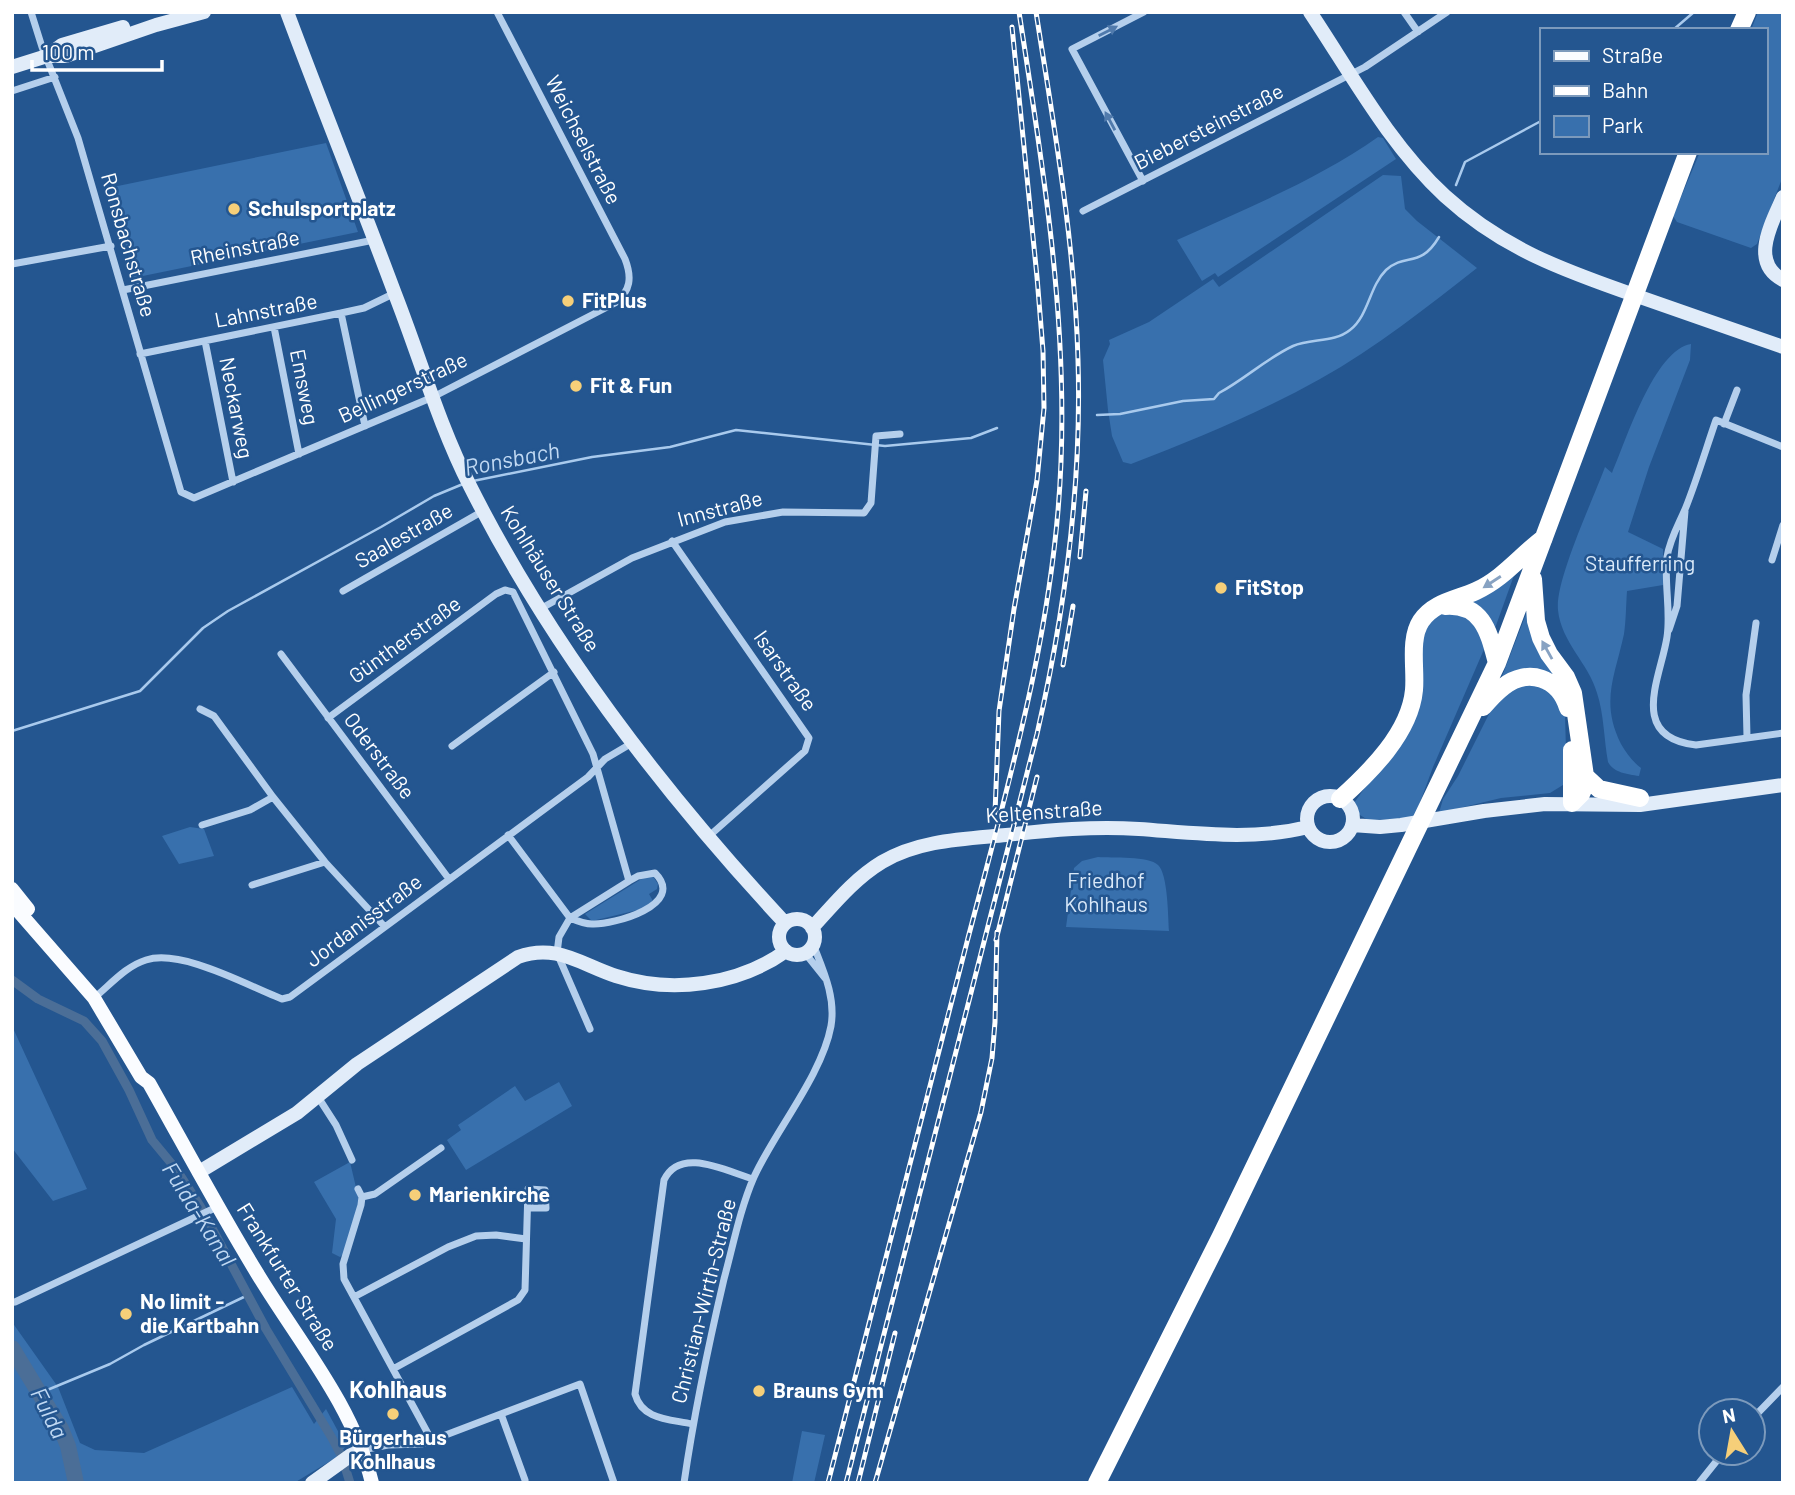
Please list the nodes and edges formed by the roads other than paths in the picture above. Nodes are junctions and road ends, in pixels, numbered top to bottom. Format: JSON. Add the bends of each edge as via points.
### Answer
{"nodes":[{"id":1,"x":31,"y":12,"type":"edge"},
{"id":2,"x":172,"y":12,"type":"edge"},
{"id":3,"x":204,"y":12,"type":"edge"},
{"id":4,"x":287,"y":12,"type":"edge"},
{"id":5,"x":497,"y":12,"type":"edge"},
{"id":6,"x":1144,"y":12,"type":"edge"},
{"id":7,"x":1310,"y":12,"type":"edge"},
{"id":8,"x":1404,"y":12,"type":"edge"},
{"id":9,"x":1447,"y":12,"type":"edge"},
{"id":10,"x":1418,"y":32,"type":"junction"},
{"id":11,"x":47,"y":56,"type":"junction"},
{"id":12,"x":12,"y":67,"type":"edge"},
{"id":13,"x":1350,"y":74,"type":"junction"},
{"id":14,"x":55,"y":77,"type":"junction"},
{"id":15,"x":12,"y":91,"type":"edge"},
{"id":16,"x":1687,"y":154,"type":"edge"},
{"id":17,"x":1143,"y":181,"type":"junction"},
{"id":18,"x":1783,"y":197,"type":"edge"},
{"id":19,"x":1083,"y":211,"type":"dead end"},
{"id":20,"x":374,"y":240,"type":"junction"},
{"id":21,"x":111,"y":246,"type":"junction"},
{"id":22,"x":12,"y":264,"type":"edge"},
{"id":23,"x":1783,"y":280,"type":"edge"},
{"id":24,"x":628,"y":287,"type":"joint"},
{"id":25,"x":122,"y":290,"type":"junction"},
{"id":26,"x":395,"y":293,"type":"junction"},
{"id":27,"x":341,"y":313,"type":"junction"},
{"id":28,"x":274,"y":327,"type":"junction"},
{"id":29,"x":205,"y":341,"type":"junction"},
{"id":30,"x":1783,"y":347,"type":"edge"},
{"id":31,"x":140,"y":354,"type":"junction"},
{"id":32,"x":1737,"y":390,"type":"dead end"},
{"id":33,"x":433,"y":397,"type":"junction"},
{"id":34,"x":1724,"y":424,"type":"junction"},
{"id":35,"x":365,"y":425,"type":"junction"},
{"id":36,"x":900,"y":434,"type":"dead end"},
{"id":37,"x":1783,"y":447,"type":"edge"},
{"id":38,"x":299,"y":454,"type":"junction"},
{"id":39,"x":233,"y":482,"type":"junction"},
{"id":40,"x":181,"y":492,"type":"joint"},
{"id":41,"x":1686,"y":506,"type":"junction"},
{"id":42,"x":483,"y":511,"type":"junction"},
{"id":43,"x":1783,"y":526,"type":"edge"},
{"id":44,"x":1544,"y":538,"type":"junction"},
{"id":45,"x":672,"y":541,"type":"junction"},
{"id":46,"x":1772,"y":560,"type":"dead end"},
{"id":47,"x":1533,"y":569,"type":"junction"},
{"id":48,"x":343,"y":591,"type":"dead end"},
{"id":49,"x":540,"y":609,"type":"junction"},
{"id":50,"x":1430,"y":611,"type":"junction"},
{"id":51,"x":1756,"y":623,"type":"dead end"},
{"id":52,"x":1667,"y":638,"type":"junction"},
{"id":53,"x":281,"y":654,"type":"dead end"},
{"id":54,"x":1497,"y":663,"type":"junction"},
{"id":55,"x":554,"y":672,"type":"junction"},
{"id":56,"x":200,"y":709,"type":"dead end"},
{"id":57,"x":1473,"y":717,"type":"junction"},
{"id":58,"x":328,"y":718,"type":"junction"},
{"id":59,"x":1783,"y":733,"type":"edge"},
{"id":60,"x":1747,"y":737,"type":"junction"},
{"id":61,"x":632,"y":743,"type":"junction"},
{"id":62,"x":452,"y":746,"type":"dead end"},
{"id":63,"x":596,"y":769,"type":"junction"},
{"id":64,"x":1585,"y":776,"type":"junction"},
{"id":65,"x":1783,"y":785,"type":"edge"},
{"id":66,"x":273,"y":797,"type":"junction"},
{"id":67,"x":1640,"y":798,"type":"junction"},
{"id":68,"x":1666,"y":801,"type":"junction"},
{"id":69,"x":1344,"y":802,"type":"junction"},
{"id":70,"x":1572,"y":803,"type":"junction"},
{"id":71,"x":202,"y":825,"type":"dead end"},
{"id":72,"x":1352,"y":825,"type":"junction"},
{"id":73,"x":1308,"y":827,"type":"junction"},
{"id":74,"x":508,"y":835,"type":"junction"},
{"id":75,"x":708,"y":838,"type":"junction"},
{"id":76,"x":325,"y":862,"type":"junction"},
{"id":77,"x":449,"y":879,"type":"junction"},
{"id":78,"x":629,"y":881,"type":"junction"},
{"id":79,"x":252,"y":885,"type":"dead end"},
{"id":80,"x":12,"y":889,"type":"edge"},
{"id":81,"x":12,"y":904,"type":"edge"},
{"id":82,"x":570,"y":918,"type":"junction"},
{"id":83,"x":785,"y":923,"type":"junction"},
{"id":84,"x":385,"y":927,"type":"junction"},
{"id":85,"x":812,"y":928,"type":"junction"},
{"id":86,"x":809,"y":949,"type":"junction"},
{"id":87,"x":786,"y":951,"type":"junction"},
{"id":88,"x":557,"y":953,"type":"junction"},
{"id":89,"x":97,"y":995,"type":"junction"},
{"id":90,"x":590,"y":1029,"type":"dead end"},
{"id":91,"x":318,"y":1097,"type":"junction"},
{"id":92,"x":441,"y":1149,"type":"dead end"},
{"id":93,"x":352,"y":1160,"type":"dead end"},
{"id":94,"x":199,"y":1172,"type":"junction"},
{"id":95,"x":753,"y":1178,"type":"junction"},
{"id":96,"x":358,"y":1188,"type":"dead end"},
{"id":97,"x":362,"y":1197,"type":"junction"},
{"id":98,"x":528,"y":1208,"type":"dead end"},
{"id":99,"x":213,"y":1209,"type":"junction"},
{"id":100,"x":526,"y":1239,"type":"junction"},
{"id":101,"x":354,"y":1297,"type":"junction"},
{"id":102,"x":15,"y":1301,"type":"dead end"},
{"id":103,"x":393,"y":1370,"type":"junction"},
{"id":104,"x":1783,"y":1387,"type":"edge"},
{"id":105,"x":1767,"y":1404,"type":"edge"},
{"id":106,"x":501,"y":1414,"type":"junction"},
{"id":107,"x":692,"y":1424,"type":"junction"},
{"id":108,"x":432,"y":1441,"type":"junction"},
{"id":109,"x":357,"y":1453,"type":"junction"},
{"id":110,"x":1712,"y":1467,"type":"edge"},
{"id":111,"x":525,"y":1480,"type":"dead end"},
{"id":112,"x":312,"y":1483,"type":"edge"},
{"id":113,"x":372,"y":1483,"type":"edge"},
{"id":114,"x":614,"y":1483,"type":"edge"},
{"id":115,"x":684,"y":1483,"type":"edge"},
{"id":116,"x":1097,"y":1483,"type":"edge"},
{"id":117,"x":1699,"y":1483,"type":"edge"}],
"edges":[{"from":1,"to":11,"type":"street","name":"Ronsbachstraße"},
{"from":2,"to":11,"type":"main road","via":[[62,45]]},
{"from":3,"to":11,"type":"main road","via":[[66,56]]},
{"from":4,"to":20,"type":"main road","name":"Kohlhäuser Straße"},
{"from":5,"to":24,"type":"street","name":"Weichselstraße","via":[[625,259]]},
{"from":17,"to":6,"type":"street","one_way":true,"via":[[1072,49]]},
{"from":7,"to":13,"type":"main road"},
{"from":8,"to":10,"type":"street"},
{"from":9,"to":10,"type":"street","name":"Biebersteinstraße"},
{"from":10,"to":13,"type":"street","name":"Biebersteinstraße"},
{"from":11,"to":12,"type":"main road"},
{"from":11,"to":14,"type":"street","name":"Ronsbachstraße"},
{"from":13,"to":17,"type":"street","name":"Biebersteinstraße"},
{"from":13,"to":30,"type":"main road","via":[[1426,176],[1481,226],[1535,258]]},
{"from":14,"to":15,"type":"street"},
{"from":14,"to":21,"type":"street","name":"Ronsbachstraße"},
{"from":16,"to":44,"type":"highway"},
{"from":17,"to":19,"type":"street","name":"Biebersteinstraße"},
{"from":18,"to":23,"type":"main road","via":[[1764,251],[1771,271]]},
{"from":20,"to":25,"type":"street","name":"Rheinstraße"},
{"from":20,"to":26,"type":"main road","name":"Kohlhäuser Straße"},
{"from":21,"to":22,"type":"street"},
{"from":21,"to":25,"type":"street","name":"Ronsbachstraße"},
{"from":24,"to":33,"type":"street","name":"Bellingerstraße","via":[[615,303]]},
{"from":25,"to":31,"type":"street","name":"Ronsbachstraße"},
{"from":26,"to":27,"type":"street","name":"Lahnstraße","via":[[365,308]]},
{"from":26,"to":33,"type":"main road","name":"Kohlhäuser Straße"},
{"from":27,"to":28,"type":"street","name":"Lahnstraße"},
{"from":27,"to":35,"type":"street"},
{"from":28,"to":29,"type":"street","name":"Lahnstraße"},
{"from":28,"to":38,"type":"street","name":"Emsweg"},
{"from":29,"to":31,"type":"street","name":"Lahnstraße"},
{"from":29,"to":39,"type":"street","name":"Neckarweg"},
{"from":31,"to":40,"type":"street","name":"Ronsbachstraße"},
{"from":32,"to":34,"type":"street"},
{"from":33,"to":35,"type":"street","name":"Bellingerstraße"},
{"from":33,"to":42,"type":"main road","name":"Kohlhäuser Straße"},
{"from":34,"to":37,"type":"street"},
{"from":34,"to":41,"type":"street","via":[[1716,421]]},
{"from":35,"to":38,"type":"street","name":"Bellingerstraße"},
{"from":36,"to":45,"type":"street","name":"Innstraße","via":[[876,436],[871,503],[864,513],[762,514]]},
{"from":38,"to":39,"type":"street","name":"Bellingerstraße"},
{"from":39,"to":40,"type":"street","name":"Bellingerstraße","via":[[194,498]]},
{"from":41,"to":52,"type":"street","via":[[1677,606]]},
{"from":41,"to":52,"type":"street","via":[[1667,557]]},
{"from":42,"to":48,"type":"street","name":"Saalestraße"},
{"from":42,"to":49,"type":"main road","name":"Kohlhäuser Straße"},
{"from":43,"to":46,"type":"street"},
{"from":44,"to":47,"type":"highway"},
{"from":44,"to":50,"type":"highway","one_way":true,"via":[[1486,586]]},
{"from":45,"to":49,"type":"street","name":"Innstraße"},
{"from":45,"to":75,"type":"street","name":"Isarstraße","via":[[809,738],[805,751]]},
{"from":47,"to":54,"type":"highway"},
{"from":64,"to":47,"type":"highway","one_way":true,"via":[[1573,693],[1538,629]]},
{"from":49,"to":61,"type":"main road","name":"Kohlhäuser Straße"},
{"from":50,"to":54,"type":"highway","via":[[1453,606],[1477,615]]},
{"from":50,"to":69,"type":"highway","via":[[1416,631],[1414,694],[1408,714]]},
{"from":51,"to":60,"type":"street","via":[[1746,695]]},
{"from":52,"to":60,"type":"street","via":[[1652,696],[1654,715],[1664,730],[1678,741],[1696,745]]},
{"from":53,"to":58,"type":"street","name":"Oderstraße"},
{"from":54,"to":57,"type":"highway"},
{"from":55,"to":58,"type":"street","name":"Güntherstraße","via":[[520,602],[513,592],[502,590]]},
{"from":55,"to":62,"type":"street"},
{"from":55,"to":63,"type":"street"},
{"from":56,"to":66,"type":"street","via":[[214,716]]},
{"from":57,"to":70,"type":"highway","via":[[1503,687],[1518,679],[1537,677],[1554,684],[1569,710]]},
{"from":57,"to":116,"type":"highway"},
{"from":58,"to":77,"type":"street","name":"Oderstraße"},
{"from":59,"to":60,"type":"street"},
{"from":61,"to":63,"type":"street","name":"Jordanisstraße"},
{"from":61,"to":75,"type":"main road","name":"Kohlhäuser Straße"},
{"from":63,"to":74,"type":"street","name":"Jordanisstraße"},
{"from":63,"to":78,"type":"street"},
{"from":64,"to":67,"type":"highway","via":[[1599,789]]},
{"from":64,"to":70,"type":"highway","via":[[1584,789]]},
{"from":65,"to":68,"type":"main road"},
{"from":66,"to":71,"type":"street","via":[[250,810]]},
{"from":66,"to":76,"type":"street"},
{"from":67,"to":68,"type":"main road"},
{"from":67,"to":70,"type":"main road","via":[[1588,797]]},
{"from":68,"to":70,"type":"main road"},
{"from":69,"to":72,"type":"main road"},
{"from":69,"to":73,"type":"main road","via":[[1329,796],[1315,802],[1308,813]]},
{"from":70,"to":72,"type":"main road","via":[[1507,807],[1401,825]]},
{"from":72,"to":73,"type":"main road","via":[[1345,837],[1331,842],[1317,838]]},
{"from":73,"to":85,"type":"main road","name":"Keltenstraße","via":[[1255,835],[1079,828],[935,843],[909,850],[870,870]]},
{"from":74,"to":77,"type":"street","name":"Jordanisstraße"},
{"from":74,"to":82,"type":"street"},
{"from":75,"to":83,"type":"main road","name":"Kohlhäuser Straße"},
{"from":76,"to":79,"type":"street"},
{"from":76,"to":84,"type":"street"},
{"from":77,"to":84,"type":"street","name":"Jordanisstraße"},
{"from":78,"to":82,"type":"street"},
{"from":78,"to":82,"type":"street","via":[[651,872],[657,875],[661,891],[650,909],[596,924]]},
{"from":80,"to":89,"type":"main road","name":"Frankfurter Straße"},
{"from":81,"to":89,"type":"main road","name":"Frankfurter Straße"},
{"from":82,"to":88,"type":"street","via":[[559,937]]},
{"from":83,"to":85,"type":"main road","via":[[800,919]]},
{"from":83,"to":87,"type":"main road","via":[[779,936]]},
{"from":84,"to":89,"type":"street","name":"Jordanisstraße","via":[[282,999],[181,960],[160,958],[126,971]]},
{"from":85,"to":86,"type":"main road","via":[[815,938]]},
{"from":86,"to":87,"type":"main road","via":[[795,955]]},
{"from":86,"to":95,"type":"street","name":"Christian-Wirth-Straße","via":[[826,979],[832,1013],[825,1046]]},
{"from":87,"to":88,"type":"main road","via":[[738,977],[690,984],[629,979]]},
{"from":88,"to":90,"type":"street"},
{"from":88,"to":91,"type":"main road","via":[[528,953],[502,967],[357,1064]]},
{"from":89,"to":94,"type":"main road","name":"Frankfurter Straße"},
{"from":91,"to":93,"type":"street"},
{"from":91,"to":94,"type":"main road"},
{"from":92,"to":97,"type":"street","via":[[375,1194]]},
{"from":94,"to":99,"type":"main road","name":"Frankfurter Straße"},
{"from":95,"to":107,"type":"street","name":"Christian-Wirth-Straße","via":[[731,1247]]},
{"from":95,"to":107,"type":"street","via":[[691,1162],[675,1165],[664,1180],[635,1394],[652,1416]]},
{"from":96,"to":97,"type":"street"},
{"from":97,"to":101,"type":"street","via":[[342,1270]]},
{"from":98,"to":100,"type":"street"},
{"from":99,"to":102,"type":"street","name":"Frankfurter Straße"},
{"from":99,"to":109,"type":"main road","name":"Frankfurter Straße","via":[[334,1393]]},
{"from":100,"to":101,"type":"street","via":[[476,1236]]},
{"from":100,"to":103,"type":"street","via":[[525,1290],[518,1300]]},
{"from":101,"to":103,"type":"street"},
{"from":103,"to":108,"type":"street"},
{"from":104,"to":105,"type":"street"},
{"from":106,"to":108,"type":"street"},
{"from":106,"to":111,"type":"street"},
{"from":106,"to":114,"type":"street","via":[[580,1384]]},
{"from":107,"to":115,"type":"street","name":"Christian-Wirth-Straße"},
{"from":108,"to":109,"type":"street"},
{"from":109,"to":112,"type":"main road"},
{"from":109,"to":113,"type":"main road","name":"Frankfurter Straße"},
{"from":110,"to":117,"type":"street"}]}
